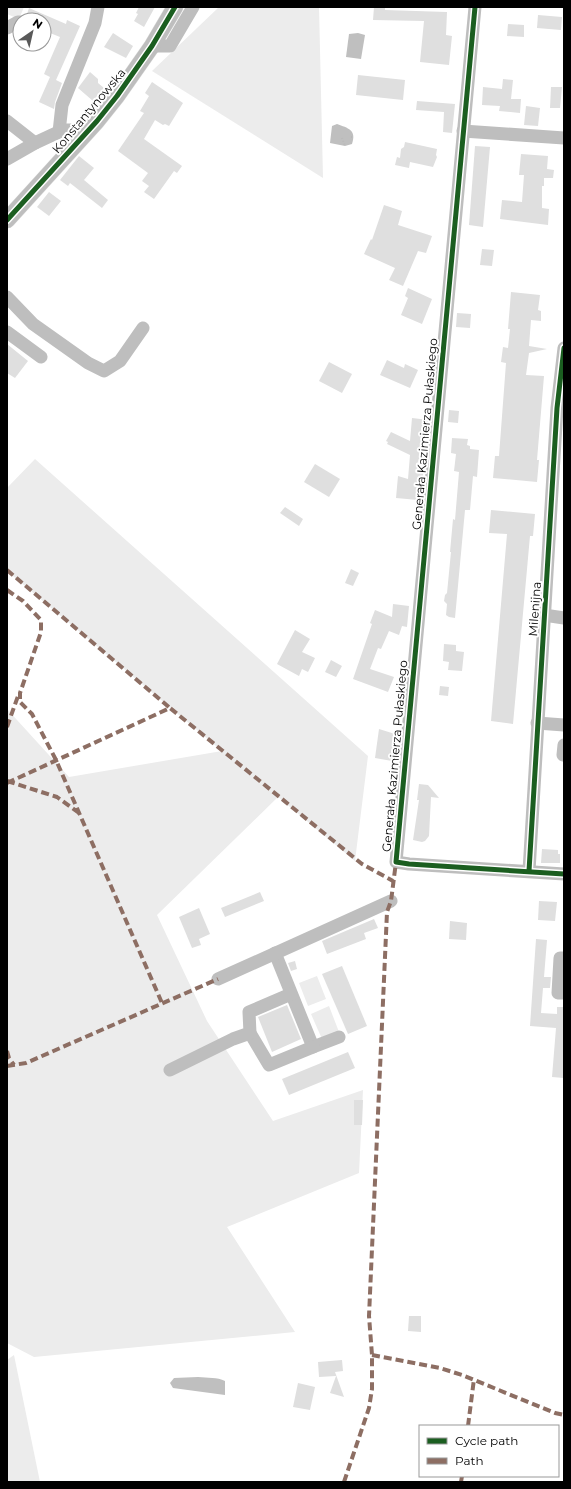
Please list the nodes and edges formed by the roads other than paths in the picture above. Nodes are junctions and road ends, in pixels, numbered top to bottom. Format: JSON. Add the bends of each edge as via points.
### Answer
{"nodes":[{"id":1,"x":98,"y":7,"type":"edge"},
{"id":2,"x":175,"y":7,"type":"edge"},
{"id":3,"x":193,"y":7,"type":"edge"},
{"id":4,"x":475,"y":7,"type":"edge"},
{"id":5,"x":152,"y":46,"type":"junction"},
{"id":6,"x":7,"y":121,"type":"edge"},
{"id":7,"x":463,"y":131,"type":"junction"},
{"id":8,"x":59,"y":132,"type":"junction"},
{"id":9,"x":86,"y":132,"type":"junction"},
{"id":10,"x":564,"y":138,"type":"edge"},
{"id":11,"x":35,"y":143,"type":"junction"},
{"id":12,"x":7,"y":159,"type":"edge"},
{"id":13,"x":7,"y":220,"type":"edge"},
{"id":14,"x":7,"y":297,"type":"edge"},
{"id":15,"x":144,"y":328,"type":"dead end"},
{"id":16,"x":7,"y":332,"type":"edge"},
{"id":17,"x":564,"y":348,"type":"edge"},
{"id":18,"x":41,"y":357,"type":"dead end"},
{"id":19,"x":544,"y":615,"type":"junction"},
{"id":20,"x":564,"y":618,"type":"edge"},
{"id":21,"x":537,"y":723,"type":"junction"},
{"id":22,"x":564,"y":725,"type":"edge"},
{"id":23,"x":528,"y":871,"type":"junction"},
{"id":24,"x":564,"y":874,"type":"edge"},
{"id":25,"x":391,"y":901,"type":"dead end"},
{"id":26,"x":275,"y":954,"type":"junction"},
{"id":27,"x":564,"y":958,"type":"edge"},
{"id":28,"x":218,"y":979,"type":"dead end"},
{"id":29,"x":564,"y":993,"type":"edge"},
{"id":30,"x":291,"y":994,"type":"junction"},
{"id":31,"x":250,"y":1033,"type":"junction"},
{"id":32,"x":339,"y":1037,"type":"dead end"},
{"id":33,"x":313,"y":1047,"type":"junction"},
{"id":34,"x":170,"y":1070,"type":"dead end"}],
"edges":[{"from":1,"to":8,"type":"street","via":[[95,23],[62,105]]},
{"from":2,"to":5,"type":"main road","name":"Konstantynowska"},
{"from":3,"to":5,"type":"street","via":[[170,46]]},
{"from":4,"to":7,"type":"street","name":"Generała Kazimierza Pułaskiego"},
{"from":5,"to":9,"type":"main road","name":"Konstantynowska","via":[[127,83]]},
{"from":6,"to":11,"type":"street"},
{"from":7,"to":10,"type":"street"},
{"from":7,"to":23,"type":"street","name":"Generała Kazimierza Pułaskiego","via":[[396,862]]},
{"from":8,"to":9,"type":"street"},
{"from":8,"to":11,"type":"street"},
{"from":9,"to":13,"type":"main road","name":"Konstantynowska"},
{"from":11,"to":12,"type":"street"},
{"from":14,"to":15,"type":"street","via":[[33,324],[88,363],[104,371],[120,361]]},
{"from":16,"to":18,"type":"street"},
{"from":17,"to":19,"type":"street","name":"Milenijna","via":[[557,408]]},
{"from":19,"to":20,"type":"street"},
{"from":19,"to":21,"type":"street","name":"Milenijna"},
{"from":21,"to":22,"type":"street"},
{"from":21,"to":23,"type":"street","name":"Milenijna"},
{"from":23,"to":24,"type":"street"},
{"from":25,"to":26,"type":"street"},
{"from":26,"to":28,"type":"street"},
{"from":26,"to":30,"type":"street"},
{"from":27,"to":29,"type":"street","via":[[560,958],[558,992]]},
{"from":30,"to":31,"type":"street","via":[[249,1012]]},
{"from":30,"to":33,"type":"street"},
{"from":31,"to":33,"type":"street","via":[[268,1065]]},
{"from":31,"to":34,"type":"street"},
{"from":32,"to":33,"type":"street"}]}
